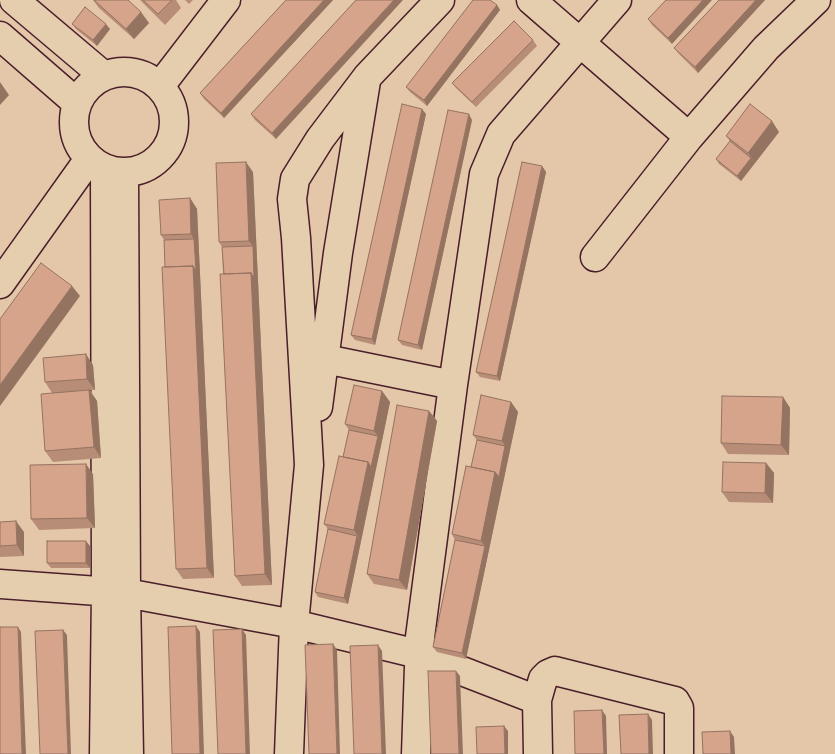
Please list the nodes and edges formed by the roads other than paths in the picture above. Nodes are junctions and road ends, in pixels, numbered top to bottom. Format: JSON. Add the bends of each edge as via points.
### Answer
{"nodes":[{"id":1,"x":226,"y":0,"type":"edge"},
{"id":2,"x":440,"y":0,"type":"edge"},
{"id":3,"x":531,"y":0,"type":"edge"},
{"id":4,"x":617,"y":0,"type":"edge"},
{"id":5,"x":816,"y":0,"type":"edge"},
{"id":6,"x":20,"y":2,"type":"edge"},
{"id":7,"x":0,"y":36,"type":"edge"},
{"id":8,"x":580,"y":42,"type":"junction"},
{"id":9,"x":104,"y":76,"type":"junction"},
{"id":10,"x":367,"y":77,"type":"junction"},
{"id":11,"x":160,"y":86,"type":"junction"},
{"id":12,"x":77,"y":103,"type":"junction"},
{"id":13,"x":689,"y":137,"type":"junction"},
{"id":14,"x":106,"y":167,"type":"junction"},
{"id":15,"x":296,"y":238,"type":"junction"},
{"id":16,"x":338,"y":253,"type":"junction"},
{"id":17,"x":595,"y":257,"type":"dead end"},
{"id":18,"x":0,"y":284,"type":"edge"},
{"id":19,"x":324,"y":359,"type":"junction"},
{"id":20,"x":453,"y":385,"type":"junction"},
{"id":21,"x":309,"y":465,"type":"junction"},
{"id":22,"x":0,"y":584,"type":"edge"},
{"id":23,"x":116,"y":592,"type":"junction"},
{"id":24,"x":294,"y":624,"type":"junction"},
{"id":25,"x":418,"y":654,"type":"junction"},
{"id":26,"x":537,"y":700,"type":"junction"},
{"id":27,"x":104,"y":754,"type":"edge"},
{"id":28,"x":129,"y":754,"type":"edge"},
{"id":29,"x":289,"y":754,"type":"edge"},
{"id":30,"x":416,"y":754,"type":"edge"},
{"id":31,"x":538,"y":754,"type":"edge"},
{"id":32,"x":679,"y":754,"type":"edge"}],
"edges":[{"from":1,"to":11,"type":"street"},
{"from":2,"to":10,"type":"street"},
{"from":3,"to":8,"type":"street"},
{"from":4,"to":8,"type":"street"},
{"from":5,"to":13,"type":"street","via":[[766,48]]},
{"from":6,"to":9,"type":"street"},
{"from":7,"to":12,"type":"street"},
{"from":8,"to":13,"type":"street"},
{"from":8,"to":20,"type":"street","via":[[501,134],[484,174]]},
{"from":9,"to":11,"type":"street","via":[[124,72],[143,75]]},
{"from":9,"to":12,"type":"street","via":[[88,87]]},
{"from":10,"to":15,"type":"street","via":[[320,139],[295,179],[292,199]]},
{"from":10,"to":16,"type":"street"},
{"from":11,"to":14,"type":"street","via":[[171,103],[175,122],[171,142],[160,158],[144,170]]},
{"from":12,"to":14,"type":"street","via":[[73,123],[78,142]]},
{"from":13,"to":17,"type":"street"},
{"from":14,"to":18,"type":"street"},
{"from":14,"to":23,"type":"street"},
{"from":15,"to":16,"type":"street"},
{"from":15,"to":21,"type":"street"},
{"from":16,"to":19,"type":"street"},
{"from":19,"to":20,"type":"street"},
{"from":19,"to":21,"type":"street"},
{"from":20,"to":25,"type":"street"},
{"from":21,"to":24,"type":"street"},
{"from":22,"to":23,"type":"street"},
{"from":23,"to":24,"type":"street"},
{"from":23,"to":27,"type":"street"},
{"from":23,"to":28,"type":"street"},
{"from":24,"to":25,"type":"street"},
{"from":24,"to":29,"type":"street"},
{"from":25,"to":26,"type":"street"},
{"from":25,"to":30,"type":"street"},
{"from":26,"to":31,"type":"street"},
{"from":26,"to":32,"type":"street","via":[[543,679],[555,672],[672,700],[679,708]]}]}
